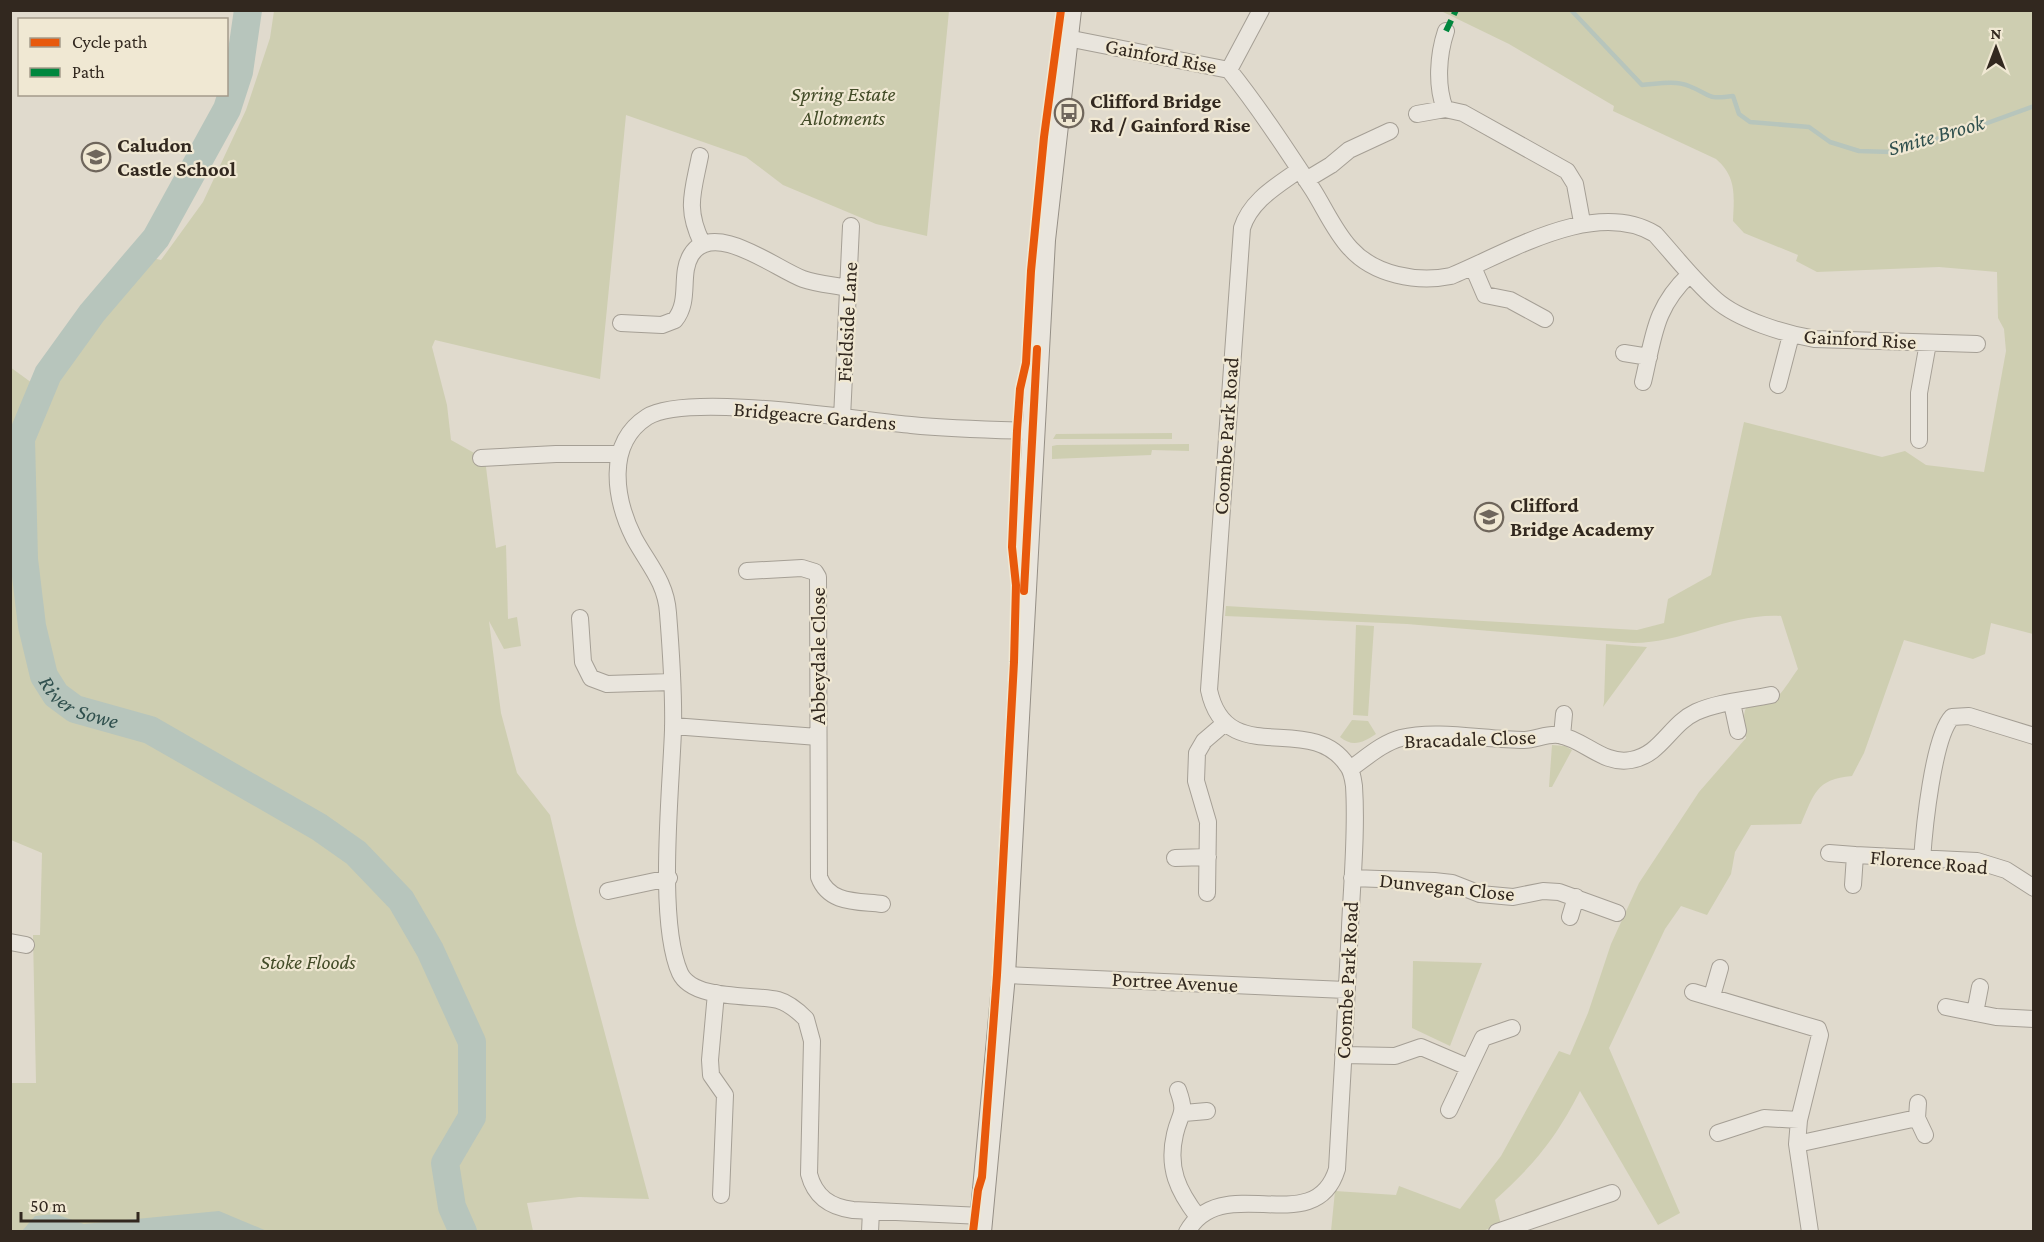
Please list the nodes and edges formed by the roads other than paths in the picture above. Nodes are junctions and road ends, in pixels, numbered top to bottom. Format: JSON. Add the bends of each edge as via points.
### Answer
{"nodes":[{"id":1,"x":1070,"y":10,"type":"edge"},
{"id":2,"x":1261,"y":10,"type":"edge"},
{"id":3,"x":1446,"y":31,"type":"dead end"},
{"id":4,"x":1067,"y":38,"type":"junction"},
{"id":5,"x":1229,"y":70,"type":"junction"},
{"id":6,"x":1445,"y":109,"type":"junction"},
{"id":7,"x":1417,"y":114,"type":"dead end"},
{"id":8,"x":1390,"y":131,"type":"dead end"},
{"id":9,"x":700,"y":156,"type":"dead end"},
{"id":10,"x":1303,"y":175,"type":"junction"},
{"id":11,"x":1582,"y":222,"type":"junction"},
{"id":12,"x":851,"y":226,"type":"dead end"},
{"id":13,"x":702,"y":243,"type":"junction"},
{"id":14,"x":1473,"y":267,"type":"junction"},
{"id":15,"x":1690,"y":274,"type":"junction"},
{"id":16,"x":848,"y":288,"type":"junction"},
{"id":17,"x":1545,"y":318,"type":"dead end"},
{"id":18,"x":621,"y":323,"type":"dead end"},
{"id":19,"x":1791,"y":335,"type":"junction"},
{"id":20,"x":1928,"y":343,"type":"junction"},
{"id":21,"x":1977,"y":344,"type":"dead end"},
{"id":22,"x":1624,"y":353,"type":"dead end"},
{"id":23,"x":1649,"y":357,"type":"junction"},
{"id":24,"x":1643,"y":382,"type":"dead end"},
{"id":25,"x":1778,"y":385,"type":"dead end"},
{"id":26,"x":842,"y":418,"type":"junction"},
{"id":27,"x":1033,"y":431,"type":"junction"},
{"id":28,"x":1919,"y":440,"type":"dead end"},
{"id":29,"x":619,"y":454,"type":"junction"},
{"id":30,"x":481,"y":458,"type":"dead end"},
{"id":31,"x":747,"y":571,"type":"dead end"},
{"id":32,"x":580,"y":618,"type":"dead end"},
{"id":33,"x":672,"y":682,"type":"junction"},
{"id":34,"x":1772,"y":695,"type":"dead end"},
{"id":35,"x":1732,"y":703,"type":"junction"},
{"id":36,"x":1564,"y":714,"type":"dead end"},
{"id":37,"x":1225,"y":723,"type":"junction"},
{"id":38,"x":673,"y":726,"type":"junction"},
{"id":39,"x":1738,"y":731,"type":"dead end"},
{"id":40,"x":1562,"y":736,"type":"junction"},
{"id":41,"x":2034,"y":736,"type":"edge"},
{"id":42,"x":818,"y":737,"type":"junction"},
{"id":43,"x":1350,"y":769,"type":"junction"},
{"id":44,"x":1829,"y":853,"type":"dead end"},
{"id":45,"x":1854,"y":855,"type":"junction"},
{"id":46,"x":1208,"y":857,"type":"junction"},
{"id":47,"x":1175,"y":858,"type":"dead end"},
{"id":48,"x":1922,"y":860,"type":"junction"},
{"id":49,"x":669,"y":878,"type":"junction"},
{"id":50,"x":1352,"y":878,"type":"junction"},
{"id":51,"x":1853,"y":885,"type":"dead end"},
{"id":52,"x":2034,"y":888,"type":"edge"},
{"id":53,"x":608,"y":891,"type":"dead end"},
{"id":54,"x":1207,"y":893,"type":"dead end"},
{"id":55,"x":1576,"y":897,"type":"junction"},
{"id":56,"x":882,"y":904,"type":"dead end"},
{"id":57,"x":1617,"y":913,"type":"dead end"},
{"id":58,"x":1570,"y":917,"type":"dead end"},
{"id":59,"x":1720,"y":968,"type":"dead end"},
{"id":60,"x":1004,"y":975,"type":"junction"},
{"id":61,"x":1980,"y":987,"type":"dead end"},
{"id":62,"x":1346,"y":990,"type":"junction"},
{"id":63,"x":1693,"y":992,"type":"dead end"},
{"id":64,"x":716,"y":993,"type":"junction"},
{"id":65,"x":1712,"y":996,"type":"junction"},
{"id":66,"x":1946,"y":1007,"type":"dead end"},
{"id":67,"x":1975,"y":1013,"type":"junction"},
{"id":68,"x":2034,"y":1019,"type":"edge"},
{"id":69,"x":1512,"y":1028,"type":"dead end"},
{"id":70,"x":1343,"y":1055,"type":"junction"},
{"id":71,"x":1468,"y":1067,"type":"junction"},
{"id":72,"x":1178,"y":1090,"type":"dead end"},
{"id":73,"x":1449,"y":1110,"type":"dead end"},
{"id":74,"x":1207,"y":1111,"type":"dead end"},
{"id":75,"x":1184,"y":1113,"type":"junction"},
{"id":76,"x":1799,"y":1120,"type":"junction"},
{"id":77,"x":1718,"y":1134,"type":"dead end"},
{"id":78,"x":1925,"y":1135,"type":"dead end"},
{"id":79,"x":1797,"y":1144,"type":"junction"},
{"id":80,"x":1612,"y":1192,"type":"dead end"},
{"id":81,"x":721,"y":1195,"type":"dead end"},
{"id":82,"x":871,"y":1211,"type":"junction"},
{"id":83,"x":1198,"y":1217,"type":"junction"},
{"id":84,"x":981,"y":1224,"type":"edge"},
{"id":85,"x":870,"y":1232,"type":"edge"},
{"id":86,"x":1187,"y":1232,"type":"edge"},
{"id":87,"x":1497,"y":1232,"type":"edge"},
{"id":88,"x":1810,"y":1232,"type":"edge"}],
"edges":[{"from":1,"to":4,"type":"main road"},
{"from":2,"to":5,"type":"street"},
{"from":3,"to":6,"type":"street","via":[[1439,95]]},
{"from":4,"to":5,"type":"street","name":"Gainford Rise"},
{"from":4,"to":27,"type":"main road","via":[[1044,240]]},
{"from":5,"to":10,"type":"street","name":"Gainford Rise","via":[[1268,119]]},
{"from":6,"to":7,"type":"street"},
{"from":6,"to":11,"type":"street","via":[[1463,113],[1567,171],[1575,184]]},
{"from":8,"to":10,"type":"street"},
{"from":9,"to":13,"type":"street","via":[[691,209]]},
{"from":10,"to":14,"type":"street","name":"Gainford Rise","via":[[1350,248],[1374,267],[1433,280]]},
{"from":10,"to":37,"type":"street","name":"Coombe Park Road","via":[[1260,199],[1245,216],[1242,228],[1209,690],[1212,706]]},
{"from":11,"to":14,"type":"street","name":"Gainford Rise"},
{"from":11,"to":15,"type":"street","name":"Gainford Rise","via":[[1598,220],[1643,226]]},
{"from":12,"to":16,"type":"street","name":"Fieldside Lane"},
{"from":13,"to":16,"type":"street","via":[[722,243],[802,278]]},
{"from":13,"to":18,"type":"street","via":[[687,261],[684,301],[675,320],[662,325]]},
{"from":14,"to":17,"type":"street","via":[[1485,295],[1510,300]]},
{"from":15,"to":19,"type":"street","name":"Gainford Rise","via":[[1717,301]]},
{"from":15,"to":23,"type":"street","via":[[1671,292],[1658,317]]},
{"from":16,"to":26,"type":"street","name":"Fieldside Lane"},
{"from":19,"to":20,"type":"street","name":"Gainford Rise"},
{"from":19,"to":25,"type":"street","name":"Gainford Rise"},
{"from":20,"to":21,"type":"street","name":"Gainford Rise"},
{"from":20,"to":28,"type":"street","name":"Gainford Rise","via":[[1919,393]]},
{"from":22,"to":23,"type":"street"},
{"from":23,"to":24,"type":"street"},
{"from":26,"to":27,"type":"street","name":"Bridgeacre Gardens","via":[[966,430]]},
{"from":26,"to":29,"type":"street","name":"Bridgeacre Gardens","via":[[767,410],[671,408],[636,425],[626,436]]},
{"from":27,"to":60,"type":"main road"},
{"from":29,"to":30,"type":"street"},
{"from":29,"to":33,"type":"street","name":"Bridgeacre Gardens","via":[[618,485],[627,520],[666,597]]},
{"from":31,"to":42,"type":"street","name":"Abbeydale Close","via":[[802,568],[818,577]]},
{"from":32,"to":33,"type":"street","via":[[584,662],[591,678],[607,684]]},
{"from":33,"to":38,"type":"street","name":"Bridgeacre Gardens"},
{"from":34,"to":35,"type":"street","name":"Bracadale Close"},
{"from":35,"to":39,"type":"street"},
{"from":35,"to":40,"type":"street","name":"Bracadale Close","via":[[1696,712],[1679,723],[1656,749],[1643,758],[1628,761],[1609,759]]},
{"from":36,"to":40,"type":"street","name":"Bracadale Close"},
{"from":37,"to":43,"type":"street","via":[[1250,736],[1322,742],[1338,753]]},
{"from":37,"to":46,"type":"street","via":[[1204,741],[1197,753],[1196,781],[1208,822]]},
{"from":38,"to":42,"type":"street","name":"Abbeydale Close"},
{"from":38,"to":49,"type":"street","name":"Bridgeacre Gardens"},
{"from":40,"to":43,"type":"street","name":"Bracadale Close","via":[[1527,741],[1400,738]]},
{"from":41,"to":48,"type":"street","via":[[1969,716],[1952,717],[1943,732],[1924,824]]},
{"from":42,"to":56,"type":"street","name":"Abbeydale Close","via":[[817,868],[822,886],[838,898]]},
{"from":43,"to":50,"type":"street","name":"Coombe Park Road","via":[[1354,789]]},
{"from":44,"to":45,"type":"street","name":"Florence Road"},
{"from":45,"to":48,"type":"street","name":"Florence Road"},
{"from":45,"to":51,"type":"street","name":"Florence Road"},
{"from":46,"to":47,"type":"street"},
{"from":46,"to":54,"type":"street"},
{"from":48,"to":52,"type":"street","name":"Florence Road","via":[[1977,861],[2006,870]]},
{"from":49,"to":53,"type":"street"},
{"from":49,"to":64,"type":"street","name":"Bridgeacre Gardens","via":[[671,935],[679,972],[688,983]]},
{"from":50,"to":55,"type":"street","name":"Dunvegan Close","via":[[1452,883],[1480,894],[1513,897],[1543,891]]},
{"from":50,"to":62,"type":"street","name":"Coombe Park Road"},
{"from":55,"to":57,"type":"street","name":"Dunvegan Close"},
{"from":55,"to":58,"type":"street"},
{"from":59,"to":65,"type":"street"},
{"from":60,"to":62,"type":"street","name":"Portree Avenue"},
{"from":60,"to":84,"type":"main road"},
{"from":61,"to":67,"type":"street"},
{"from":62,"to":70,"type":"street","name":"Coombe Park Road"},
{"from":63,"to":65,"type":"street"},
{"from":64,"to":81,"type":"street","via":[[710,1060],[711,1075],[723,1089],[725,1104]]},
{"from":64,"to":82,"type":"street","name":"Bridgeacre Gardens","via":[[780,1001],[806,1018],[811,1033],[811,1182],[833,1206]]},
{"from":65,"to":76,"type":"street","via":[[1818,1029],[1820,1035]]},
{"from":66,"to":67,"type":"street"},
{"from":67,"to":68,"type":"street"},
{"from":69,"to":71,"type":"street","via":[[1483,1038]]},
{"from":70,"to":71,"type":"street","via":[[1395,1056],[1421,1047]]},
{"from":70,"to":83,"type":"street","name":"Coombe Park Road","via":[[1334,1184],[1310,1205],[1292,1210],[1226,1205]]},
{"from":71,"to":73,"type":"street"},
{"from":72,"to":75,"type":"street"},
{"from":74,"to":75,"type":"street"},
{"from":75,"to":83,"type":"street","via":[[1174,1136],[1173,1178]]},
{"from":76,"to":77,"type":"street","via":[[1764,1118]]},
{"from":76,"to":79,"type":"street"},
{"from":78,"to":79,"type":"street","via":[[1917,1110]]},
{"from":79,"to":88,"type":"street"},
{"from":80,"to":87,"type":"street"},
{"from":82,"to":84,"type":"street","name":"Bridgeacre Gardens"},
{"from":82,"to":85,"type":"street"},
{"from":83,"to":86,"type":"street"}]}
